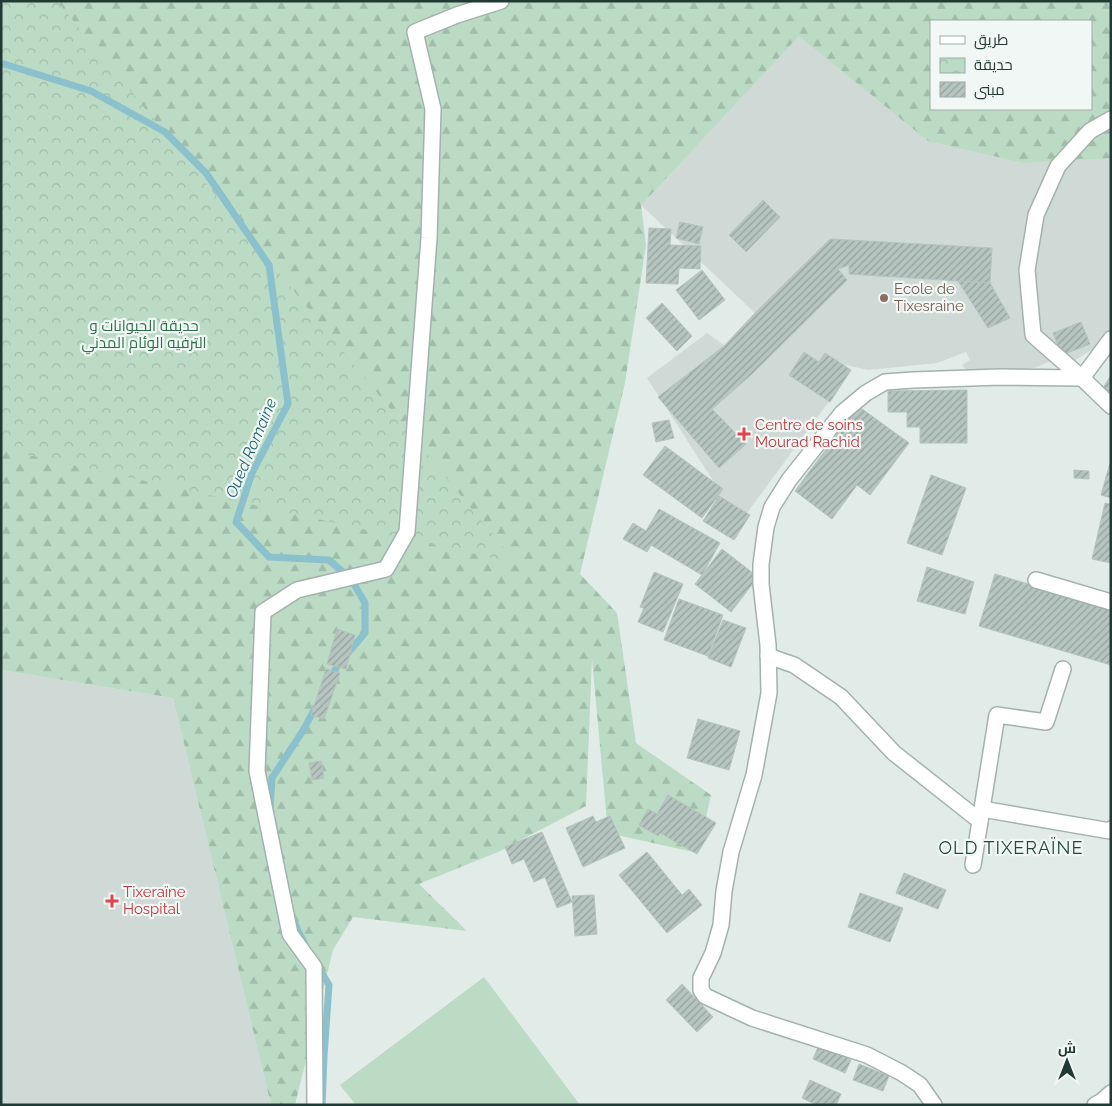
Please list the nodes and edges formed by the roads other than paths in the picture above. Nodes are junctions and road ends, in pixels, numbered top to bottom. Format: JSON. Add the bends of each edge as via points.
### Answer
{"nodes":[{"id":1,"x":501,"y":1,"type":"edge"},
{"id":2,"x":1111,"y":119,"type":"edge"},
{"id":3,"x":1111,"y":339,"type":"edge"},
{"id":4,"x":1082,"y":378,"type":"junction"},
{"id":5,"x":1111,"y":406,"type":"edge"},
{"id":6,"x":1036,"y":580,"type":"dead end"},
{"id":7,"x":1111,"y":602,"type":"edge"},
{"id":8,"x":768,"y":656,"type":"junction"},
{"id":9,"x":1063,"y":670,"type":"dead end"},
{"id":10,"x":981,"y":815,"type":"junction"},
{"id":11,"x":1111,"y":829,"type":"edge"},
{"id":12,"x":973,"y":865,"type":"dead end"},
{"id":13,"x":1111,"y":1093,"type":"edge"},
{"id":14,"x":315,"y":1105,"type":"edge"},
{"id":15,"x":934,"y":1105,"type":"edge"},
{"id":16,"x":1095,"y":1105,"type":"edge"}],
"edges":[{"from":1,"to":14,"type":"street","via":[[415,32],[433,109],[429,238],[407,532],[386,569],[297,590],[263,612],[257,771],[290,934],[314,967]]},
{"from":2,"to":4,"type":"street","via":[[1090,131],[1058,166],[1036,215],[1027,270],[1033,335]]},
{"from":3,"to":4,"type":"street"},
{"from":4,"to":5,"type":"street"},
{"from":4,"to":8,"type":"street","via":[[1000,377],[885,382],[866,392],[842,413],[772,507],[761,564]]},
{"from":6,"to":7,"type":"street"},
{"from":8,"to":10,"type":"street","via":[[794,665],[842,697],[894,754]]},
{"from":8,"to":15,"type":"street","via":[[769,693],[754,775],[731,852],[721,925],[713,953],[700,978],[702,990],[705,996],[752,1018],[867,1055],[920,1085]]},
{"from":9,"to":10,"type":"street","via":[[1046,722],[997,715]]},
{"from":10,"to":11,"type":"street"},
{"from":10,"to":12,"type":"street"},
{"from":13,"to":16,"type":"street"}]}
